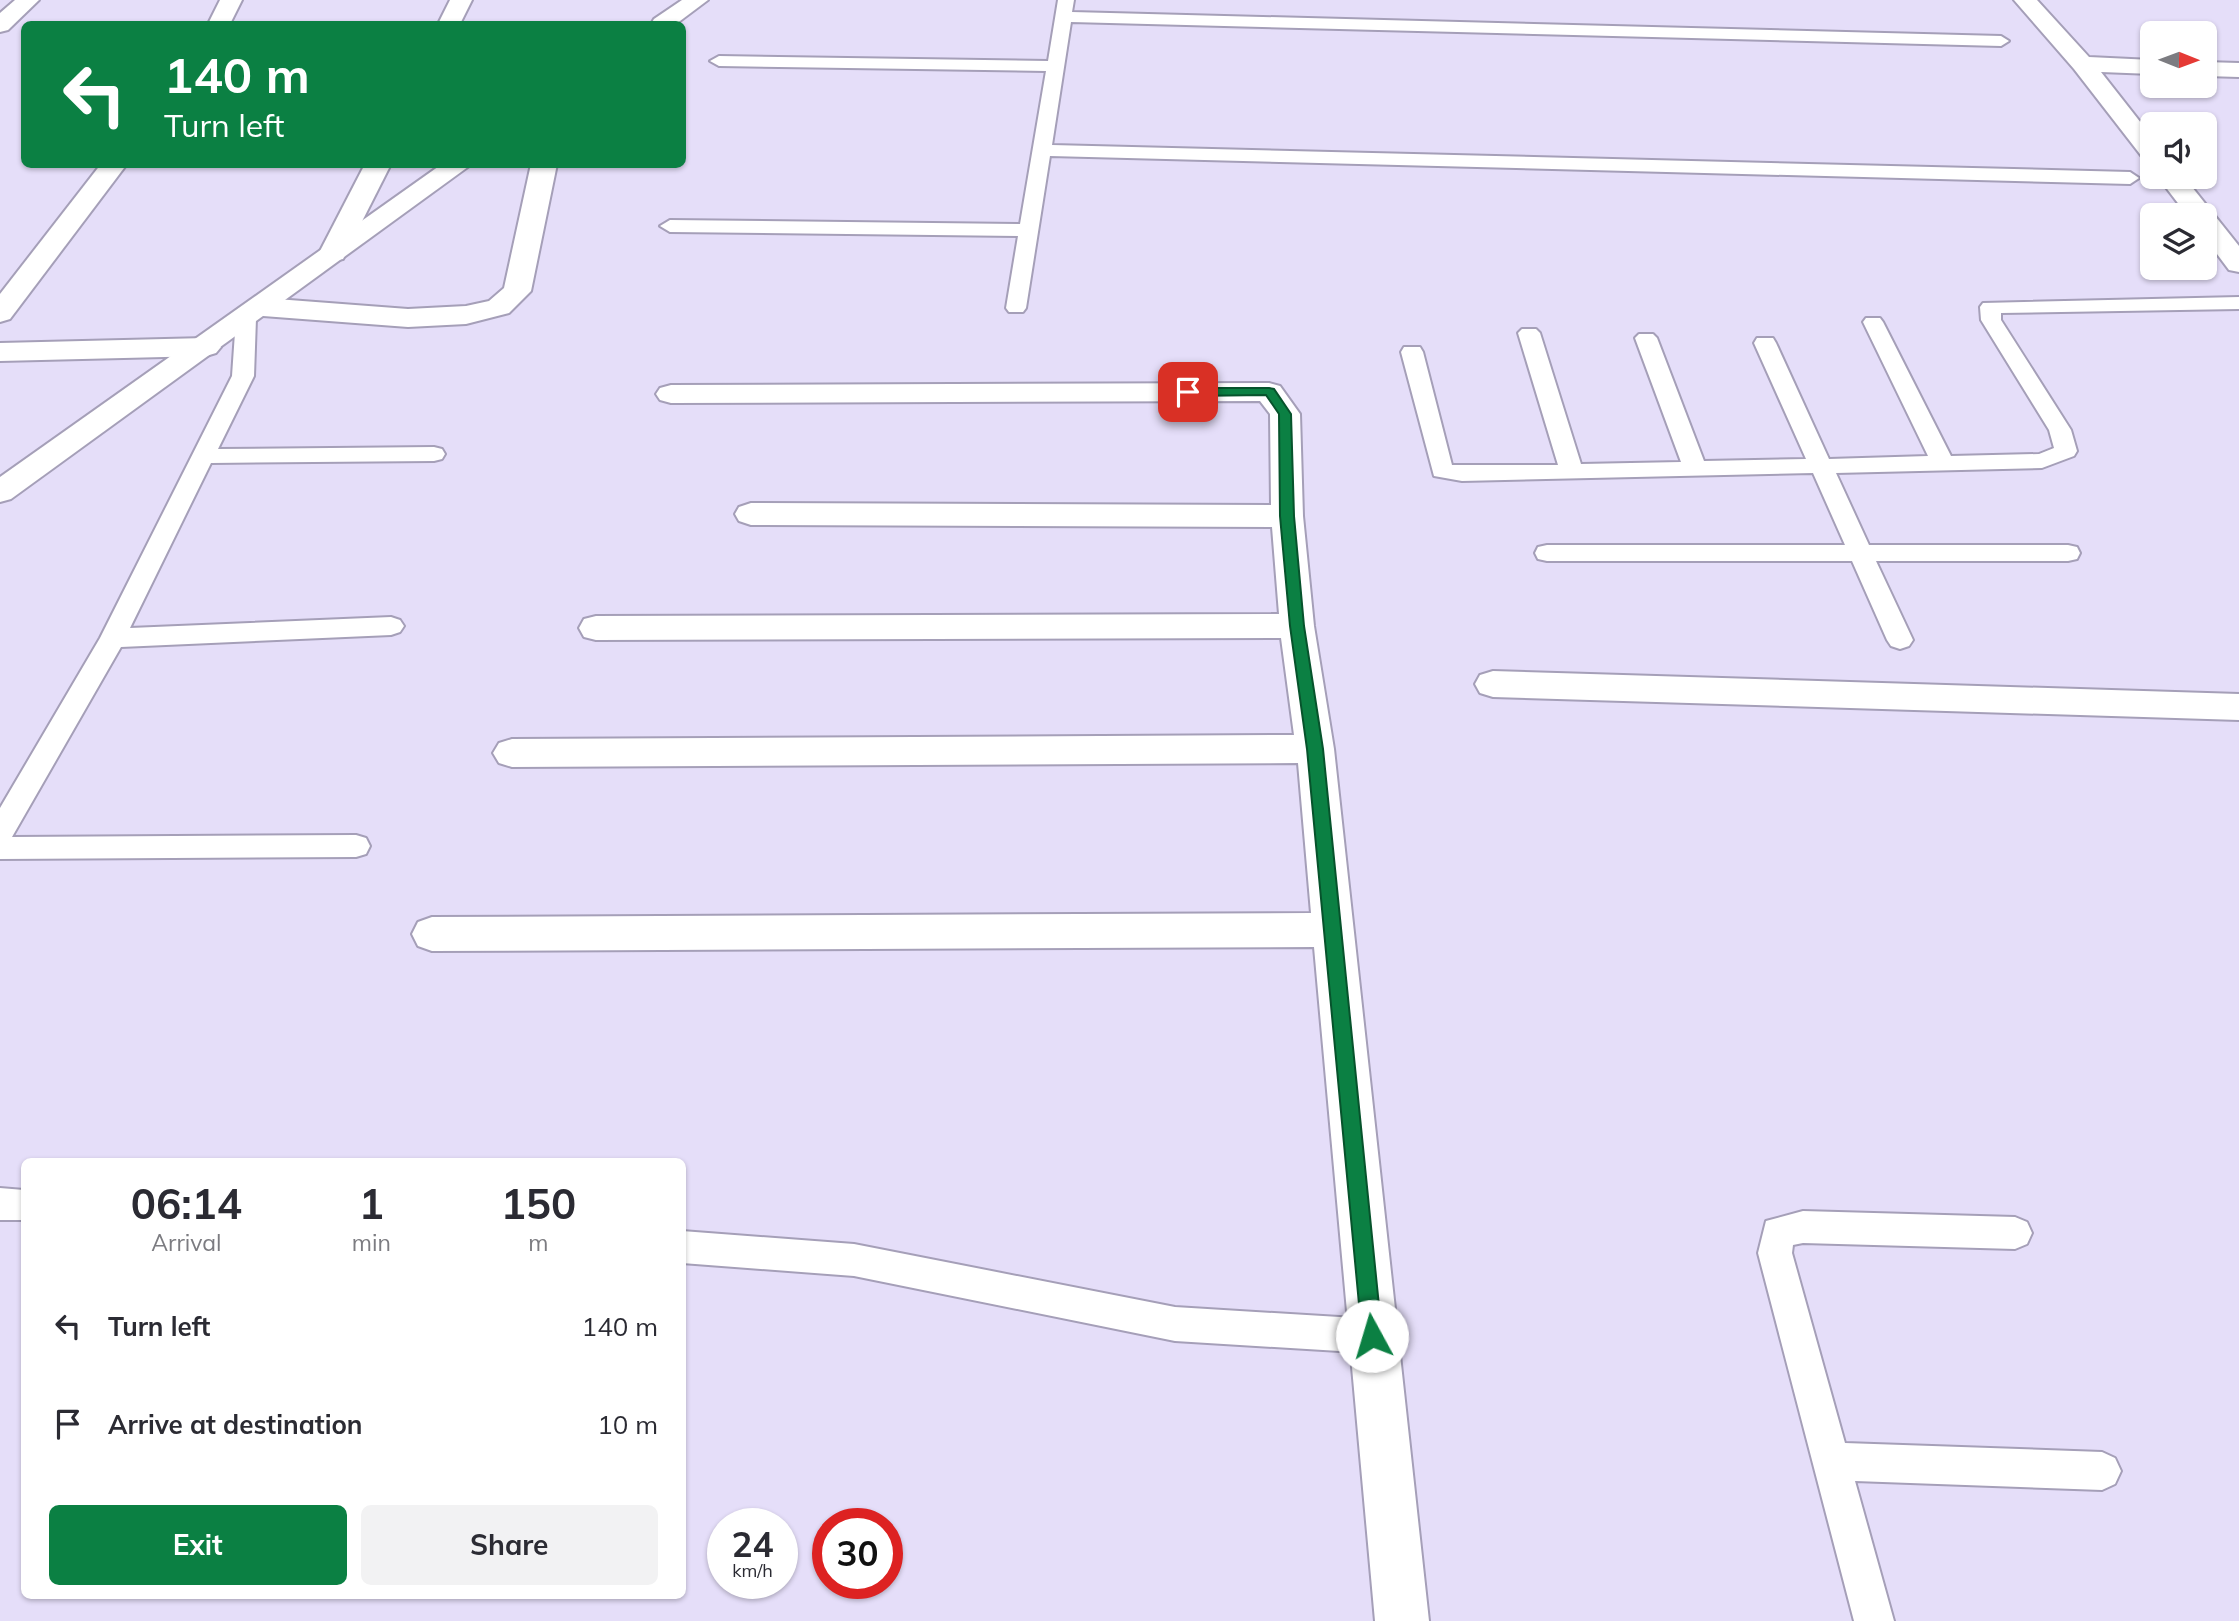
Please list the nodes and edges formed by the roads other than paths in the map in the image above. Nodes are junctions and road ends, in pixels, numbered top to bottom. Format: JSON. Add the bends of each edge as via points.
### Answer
{"nodes":[{"id":1,"x":28,"y":0,"type":"edge"},
{"id":2,"x":231,"y":0,"type":"edge"},
{"id":3,"x":461,"y":0,"type":"edge"},
{"id":4,"x":697,"y":0,"type":"edge"},
{"id":5,"x":2025,"y":0,"type":"edge"},
{"id":6,"x":1065,"y":8,"type":"edge"},
{"id":7,"x":220,"y":21,"type":"edge"},
{"id":8,"x":450,"y":21,"type":"edge"},
{"id":9,"x":666,"y":21,"type":"edge"},
{"id":10,"x":0,"y":25,"type":"edge"},
{"id":11,"x":2001,"y":41,"type":"dead end"},
{"id":12,"x":719,"y":61,"type":"dead end"},
{"id":13,"x":2082,"y":64,"type":"junction"},
{"id":14,"x":1055,"y":66,"type":"junction"},
{"id":15,"x":2140,"y":66,"type":"edge"},
{"id":16,"x":2217,"y":69,"type":"edge"},
{"id":17,"x":2239,"y":70,"type":"edge"},
{"id":18,"x":2140,"y":138,"type":"edge"},
{"id":19,"x":1042,"y":150,"type":"junction"},
{"id":20,"x":112,"y":168,"type":"edge"},
{"id":21,"x":376,"y":168,"type":"edge"},
{"id":22,"x":454,"y":168,"type":"edge"},
{"id":23,"x":543,"y":168,"type":"edge"},
{"id":24,"x":2130,"y":178,"type":"dead end"},
{"id":25,"x":2180,"y":189,"type":"edge"},
{"id":26,"x":2192,"y":203,"type":"edge"},
{"id":27,"x":670,"y":226,"type":"dead end"},
{"id":28,"x":1028,"y":230,"type":"junction"},
{"id":29,"x":2217,"y":236,"type":"edge"},
{"id":30,"x":333,"y":253,"type":"junction"},
{"id":31,"x":2239,"y":264,"type":"edge"},
{"id":32,"x":2239,"y":303,"type":"edge"},
{"id":33,"x":1016,"y":309,"type":"dead end"},
{"id":34,"x":255,"y":312,"type":"junction"},
{"id":35,"x":0,"y":313,"type":"edge"},
{"id":36,"x":1873,"y":322,"type":"dead end"},
{"id":37,"x":1529,"y":333,"type":"dead end"},
{"id":38,"x":1646,"y":338,"type":"dead end"},
{"id":39,"x":1765,"y":343,"type":"dead end"},
{"id":40,"x":206,"y":347,"type":"junction"},
{"id":41,"x":0,"y":352,"type":"edge"},
{"id":42,"x":1412,"y":352,"type":"dead end"},
{"id":43,"x":671,"y":394,"type":"dead end"},
{"id":44,"x":434,"y":454,"type":"dead end"},
{"id":45,"x":202,"y":456,"type":"junction"},
{"id":46,"x":1943,"y":463,"type":"junction"},
{"id":47,"x":1821,"y":466,"type":"junction"},
{"id":48,"x":1695,"y":468,"type":"junction"},
{"id":49,"x":1572,"y":471,"type":"junction"},
{"id":50,"x":0,"y":492,"type":"edge"},
{"id":51,"x":751,"y":514,"type":"dead end"},
{"id":52,"x":1287,"y":516,"type":"junction"},
{"id":53,"x":2068,"y":552,"type":"dead end"},
{"id":54,"x":1548,"y":553,"type":"dead end"},
{"id":55,"x":1861,"y":553,"type":"junction"},
{"id":56,"x":391,"y":626,"type":"dead end"},
{"id":57,"x":1297,"y":626,"type":"junction"},
{"id":58,"x":596,"y":628,"type":"dead end"},
{"id":59,"x":113,"y":638,"type":"junction"},
{"id":60,"x":1900,"y":640,"type":"dead end"},
{"id":61,"x":1493,"y":684,"type":"dead end"},
{"id":62,"x":2239,"y":707,"type":"edge"},
{"id":63,"x":1315,"y":749,"type":"junction"},
{"id":64,"x":512,"y":753,"type":"dead end"},
{"id":65,"x":0,"y":833,"type":"edge"},
{"id":66,"x":356,"y":846,"type":"dead end"},
{"id":67,"x":0,"y":848,"type":"edge"},
{"id":68,"x":1333,"y":930,"type":"junction"},
{"id":69,"x":432,"y":933,"type":"dead end"},
{"id":70,"x":0,"y":1204,"type":"edge"},
{"id":71,"x":21,"y":1205,"type":"edge"},
{"id":72,"x":2015,"y":1233,"type":"dead end"},
{"id":73,"x":686,"y":1247,"type":"edge"},
{"id":74,"x":1372,"y":1336,"type":"junction"},
{"id":75,"x":1831,"y":1461,"type":"junction"},
{"id":76,"x":2102,"y":1471,"type":"dead end"},
{"id":77,"x":1402,"y":1621,"type":"edge"},
{"id":78,"x":1874,"y":1621,"type":"edge"}],
"edges":[{"from":1,"to":10,"type":"street"},
{"from":2,"to":7,"type":"street"},
{"from":3,"to":8,"type":"street"},
{"from":4,"to":9,"type":"street"},
{"from":5,"to":13,"type":"street"},
{"from":6,"to":11,"type":"lane"},
{"from":6,"to":14,"type":"lane"},
{"from":12,"to":14,"type":"lane"},
{"from":13,"to":15,"type":"street"},
{"from":13,"to":18,"type":"street"},
{"from":14,"to":19,"type":"lane"},
{"from":16,"to":17,"type":"street"},
{"from":19,"to":24,"type":"lane"},
{"from":19,"to":28,"type":"lane"},
{"from":20,"to":35,"type":"street"},
{"from":21,"to":30,"type":"street"},
{"from":22,"to":30,"type":"street"},
{"from":23,"to":34,"type":"street","via":[[517,291],[499,307],[466,315],[408,318]]},
{"from":25,"to":26,"type":"street"},
{"from":27,"to":28,"type":"lane"},
{"from":28,"to":33,"type":"lane"},
{"from":29,"to":31,"type":"street"},
{"from":30,"to":34,"type":"street"},
{"from":32,"to":46,"type":"lane","via":[[1990,307],[1991,320],[2060,430],[2066,451],[2042,461]]},
{"from":34,"to":40,"type":"street"},
{"from":34,"to":45,"type":"lane","via":[[243,376]]},
{"from":36,"to":46,"type":"lane"},
{"from":37,"to":49,"type":"lane"},
{"from":38,"to":48,"type":"lane"},
{"from":39,"to":47,"type":"lane"},
{"from":40,"to":41,"type":"street"},
{"from":40,"to":50,"type":"street"},
{"from":42,"to":49,"type":"lane","via":[[1442,471]]},
{"from":43,"to":52,"type":"street","via":[[1269,392],[1285,414]]},
{"from":44,"to":45,"type":"lane"},
{"from":45,"to":59,"type":"lane"},
{"from":46,"to":47,"type":"lane"},
{"from":47,"to":48,"type":"lane"},
{"from":47,"to":55,"type":"lane"},
{"from":48,"to":49,"type":"lane"},
{"from":51,"to":52,"type":"street"},
{"from":52,"to":57,"type":"street"},
{"from":53,"to":55,"type":"lane"},
{"from":54,"to":55,"type":"lane"},
{"from":55,"to":60,"type":"lane"},
{"from":56,"to":59,"type":"lane"},
{"from":57,"to":58,"type":"street"},
{"from":57,"to":63,"type":"street"},
{"from":59,"to":65,"type":"lane"},
{"from":61,"to":62,"type":"street"},
{"from":63,"to":64,"type":"street"},
{"from":63,"to":68,"type":"street"},
{"from":66,"to":67,"type":"lane"},
{"from":68,"to":69,"type":"street"},
{"from":68,"to":74,"type":"street"},
{"from":70,"to":71,"type":"lane"},
{"from":72,"to":75,"type":"lane","via":[[1803,1227],[1778,1232],[1775,1253]]},
{"from":73,"to":74,"type":"lane","via":[[854,1260],[1175,1324]]},
{"from":74,"to":77,"type":"street"},
{"from":75,"to":76,"type":"lane"},
{"from":75,"to":78,"type":"lane"}]}
